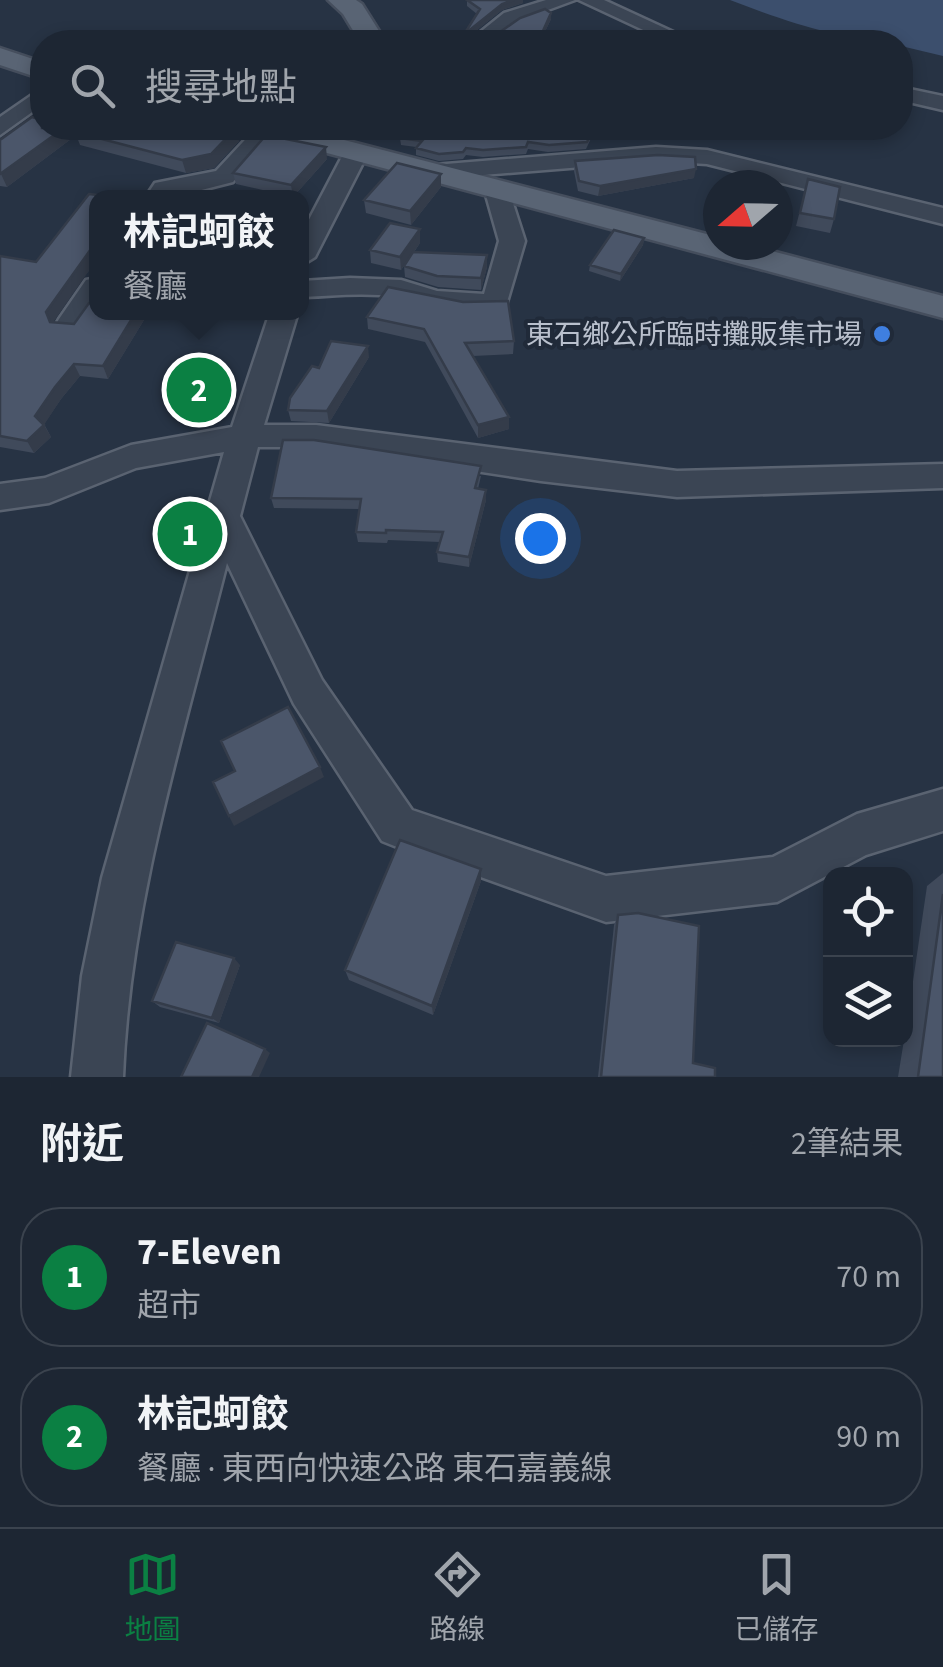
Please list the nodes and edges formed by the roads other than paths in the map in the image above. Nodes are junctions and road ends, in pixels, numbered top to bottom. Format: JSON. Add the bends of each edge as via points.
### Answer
{"nodes":[{"id":1,"x":340,"y":0,"type":"edge"},
{"id":2,"x":370,"y":0,"type":"edge"},
{"id":3,"x":566,"y":0,"type":"edge"},
{"id":4,"x":588,"y":0,"type":"edge"},
{"id":5,"x":366,"y":30,"type":"edge"},
{"id":6,"x":395,"y":30,"type":"edge"},
{"id":7,"x":494,"y":30,"type":"edge"},
{"id":8,"x":658,"y":30,"type":"edge"},
{"id":9,"x":0,"y":56,"type":"edge"},
{"id":10,"x":30,"y":67,"type":"edge"},
{"id":11,"x":913,"y":96,"type":"edge"},
{"id":12,"x":943,"y":102,"type":"edge"},
{"id":13,"x":30,"y":104,"type":"edge"},
{"id":14,"x":0,"y":128,"type":"edge"},
{"id":15,"x":256,"y":140,"type":"edge"},
{"id":16,"x":364,"y":140,"type":"edge"},
{"id":17,"x":376,"y":140,"type":"edge"},
{"id":18,"x":434,"y":172,"type":"junction"},
{"id":19,"x":496,"y":188,"type":"junction"},
{"id":20,"x":163,"y":190,"type":"edge"},
{"id":21,"x":943,"y":216,"type":"edge"},
{"id":22,"x":309,"y":244,"type":"edge"},
{"id":23,"x":309,"y":288,"type":"edge"},
{"id":24,"x":89,"y":296,"type":"edge"},
{"id":25,"x":943,"y":307,"type":"edge"},
{"id":26,"x":281,"y":320,"type":"edge"},
{"id":27,"x":69,"y":326,"type":"edge"},
{"id":28,"x":246,"y":436,"type":"junction"},
{"id":29,"x":943,"y":476,"type":"edge"},
{"id":30,"x":0,"y":497,"type":"edge"},
{"id":31,"x":222,"y":517,"type":"junction"},
{"id":32,"x":943,"y":810,"type":"edge"},
{"id":33,"x":97,"y":1077,"type":"edge"}],
"edges":[{"from":1,"to":5,"type":"main road"},
{"from":2,"to":6,"type":"main road"},
{"from":3,"to":7,"type":"street","via":[[511,17]]},
{"from":4,"to":8,"type":"street"},
{"from":9,"to":10,"type":"main road"},
{"from":11,"to":12,"type":"street"},
{"from":13,"to":14,"type":"street"},
{"from":15,"to":20,"type":"street","via":[[224,176]]},
{"from":16,"to":22,"type":"street"},
{"from":17,"to":18,"type":"main road"},
{"from":18,"to":19,"type":"main road"},
{"from":18,"to":21,"type":"street","via":[[656,154],[707,157]]},
{"from":19,"to":23,"type":"street","via":[[512,241],[494,303],[435,300],[401,289]]},
{"from":19,"to":25,"type":"main road"},
{"from":24,"to":27,"type":"street"},
{"from":26,"to":28,"type":"street"},
{"from":28,"to":29,"type":"street","via":[[316,436],[678,484]]},
{"from":28,"to":30,"type":"street","via":[[131,457],[48,490]]},
{"from":28,"to":31,"type":"street"},
{"from":31,"to":32,"type":"street","via":[[308,692],[397,826],[606,899],[776,879],[857,836]]},
{"from":31,"to":33,"type":"street","via":[[114,910]]}]}
